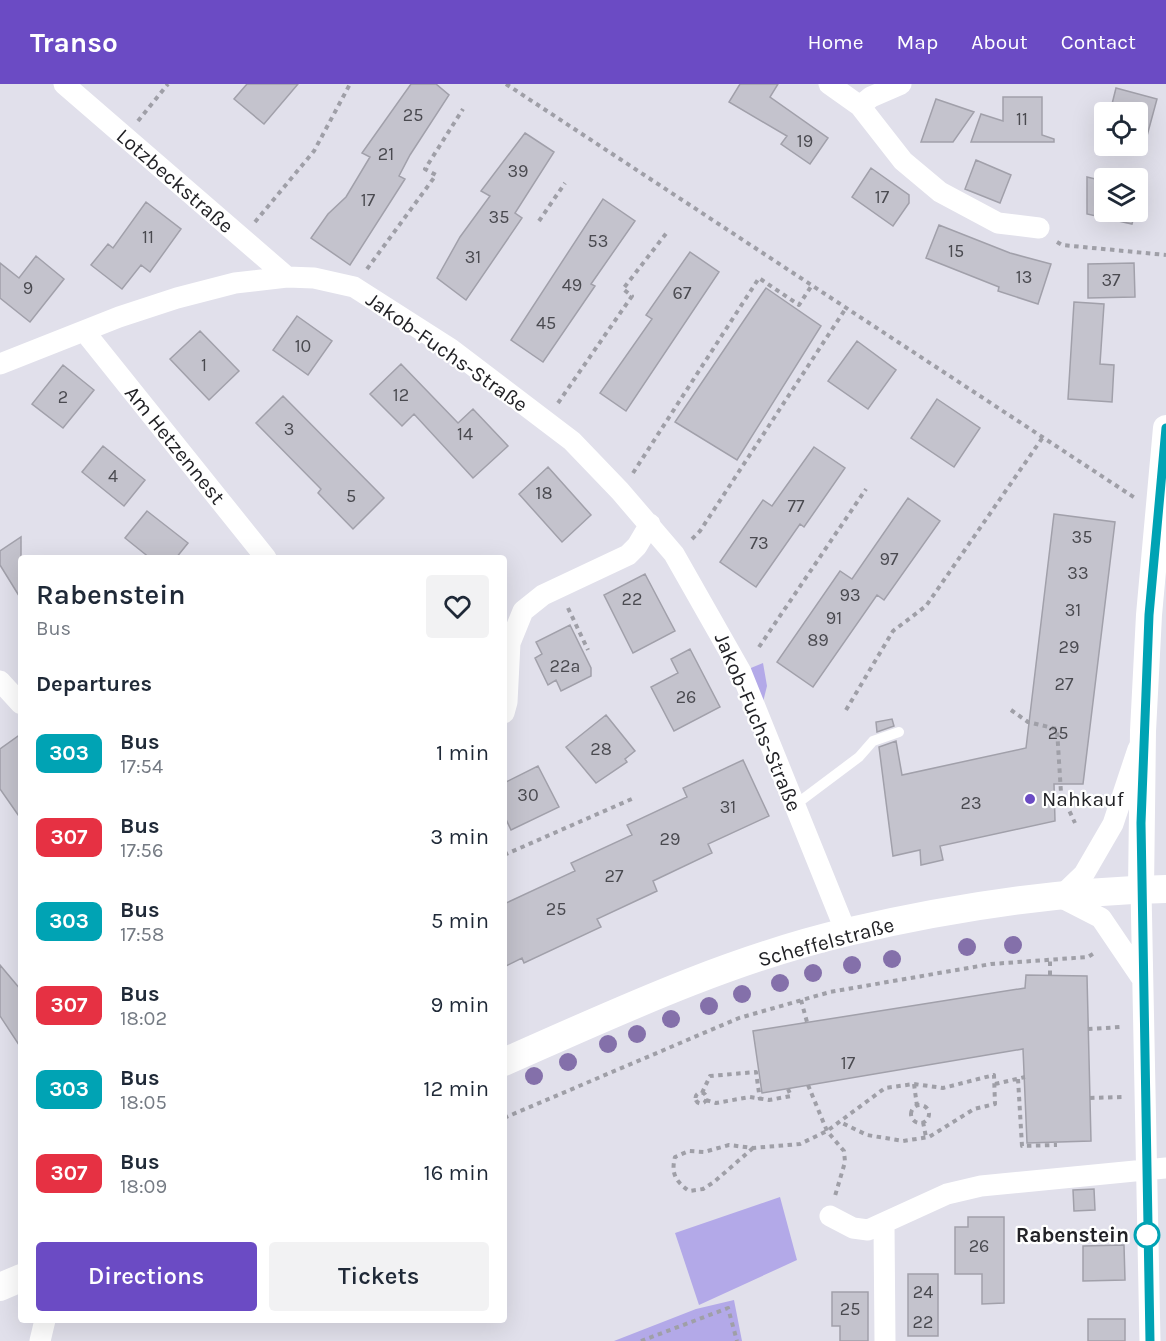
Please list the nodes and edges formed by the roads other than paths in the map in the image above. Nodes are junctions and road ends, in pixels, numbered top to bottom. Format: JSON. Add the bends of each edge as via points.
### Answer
{"nodes":[{"id":1,"x":64,"y":84,"type":"edge"},
{"id":2,"x":829,"y":84,"type":"edge"},
{"id":3,"x":901,"y":84,"type":"edge"},
{"id":4,"x":860,"y":106,"type":"junction"},
{"id":5,"x":1039,"y":228,"type":"road end"},
{"id":6,"x":287,"y":277,"type":"junction"},
{"id":7,"x":84,"y":331,"type":"junction"},
{"id":8,"x":0,"y":364,"type":"edge"},
{"id":9,"x":1166,"y":428,"type":"edge"},
{"id":10,"x":1162,"y":515,"type":"edge"},
{"id":11,"x":650,"y":524,"type":"junction"},
{"id":12,"x":264,"y":555,"type":"edge"},
{"id":13,"x":0,"y":681,"type":"edge"},
{"id":14,"x":18,"y":701,"type":"edge"},
{"id":15,"x":507,"y":702,"type":"edge"},
{"id":16,"x":1143,"y":731,"type":"junction"},
{"id":17,"x":899,"y":732,"type":"dead end"},
{"id":18,"x":795,"y":805,"type":"junction"},
{"id":19,"x":1153,"y":889,"type":"edge"},
{"id":20,"x":1060,"y":897,"type":"junction"},
{"id":21,"x":846,"y":932,"type":"junction"},
{"id":22,"x":1142,"y":979,"type":"junction"},
{"id":23,"x":507,"y":1061,"type":"edge"},
{"id":24,"x":1166,"y":1168,"type":"edge"},
{"id":25,"x":1145,"y":1169,"type":"junction"},
{"id":26,"x":830,"y":1216,"type":"road end"},
{"id":27,"x":884,"y":1225,"type":"junction"},
{"id":28,"x":18,"y":1279,"type":"edge"},
{"id":29,"x":0,"y":1287,"type":"edge"},
{"id":30,"x":44,"y":1323,"type":"edge"},
{"id":31,"x":40,"y":1341,"type":"edge"},
{"id":32,"x":885,"y":1341,"type":"edge"},
{"id":33,"x":1150,"y":1341,"type":"edge"}],
"edges":[{"from":1,"to":6,"type":"street","name":"Lotzbeckstraße"},
{"from":2,"to":4,"type":"street"},
{"from":3,"to":4,"type":"street"},
{"from":4,"to":5,"type":"street","via":[[903,161],[940,192],[998,223]]},
{"from":6,"to":7,"type":"street","name":"Jakob-Fuchs-Straße","via":[[186,295]]},
{"from":6,"to":11,"type":"street","name":"Jakob-Fuchs-Straße","via":[[354,287],[451,349],[572,441]]},
{"from":7,"to":8,"type":"street","name":"Jakob-Fuchs-Straße"},
{"from":7,"to":12,"type":"street","name":"Am Hetzennest"},
{"from":9,"to":10,"type":"street"},
{"from":10,"to":16,"type":"street"},
{"from":11,"to":15,"type":"street","via":[[628,555],[543,595],[523,611],[510,643]]},
{"from":11,"to":18,"type":"street","name":"Jakob-Fuchs-Straße","via":[[674,554],[741,672]]},
{"from":13,"to":14,"type":"street"},
{"from":16,"to":19,"type":"street"},
{"from":16,"to":20,"type":"street","via":[[1113,824],[1084,874]]},
{"from":17,"to":18,"type":"lane","via":[[873,741],[852,763]]},
{"from":18,"to":21,"type":"street","name":"Jakob-Fuchs-Straße"},
{"from":19,"to":20,"type":"main road","name":"Scheffelstraße"},
{"from":19,"to":22,"type":"street"},
{"from":20,"to":21,"type":"main road","name":"Scheffelstraße"},
{"from":20,"to":22,"type":"street","via":[[1101,918]]},
{"from":21,"to":23,"type":"main road","name":"Scheffelstraße","via":[[702,978]]},
{"from":22,"to":25,"type":"street"},
{"from":24,"to":25,"type":"street"},
{"from":25,"to":27,"type":"street","via":[[981,1186],[938,1198]]},
{"from":25,"to":33,"type":"street"},
{"from":26,"to":27,"type":"street","via":[[852,1228],[868,1230]]},
{"from":27,"to":32,"type":"street"},
{"from":28,"to":29,"type":"main road"},
{"from":30,"to":31,"type":"street"}]}
